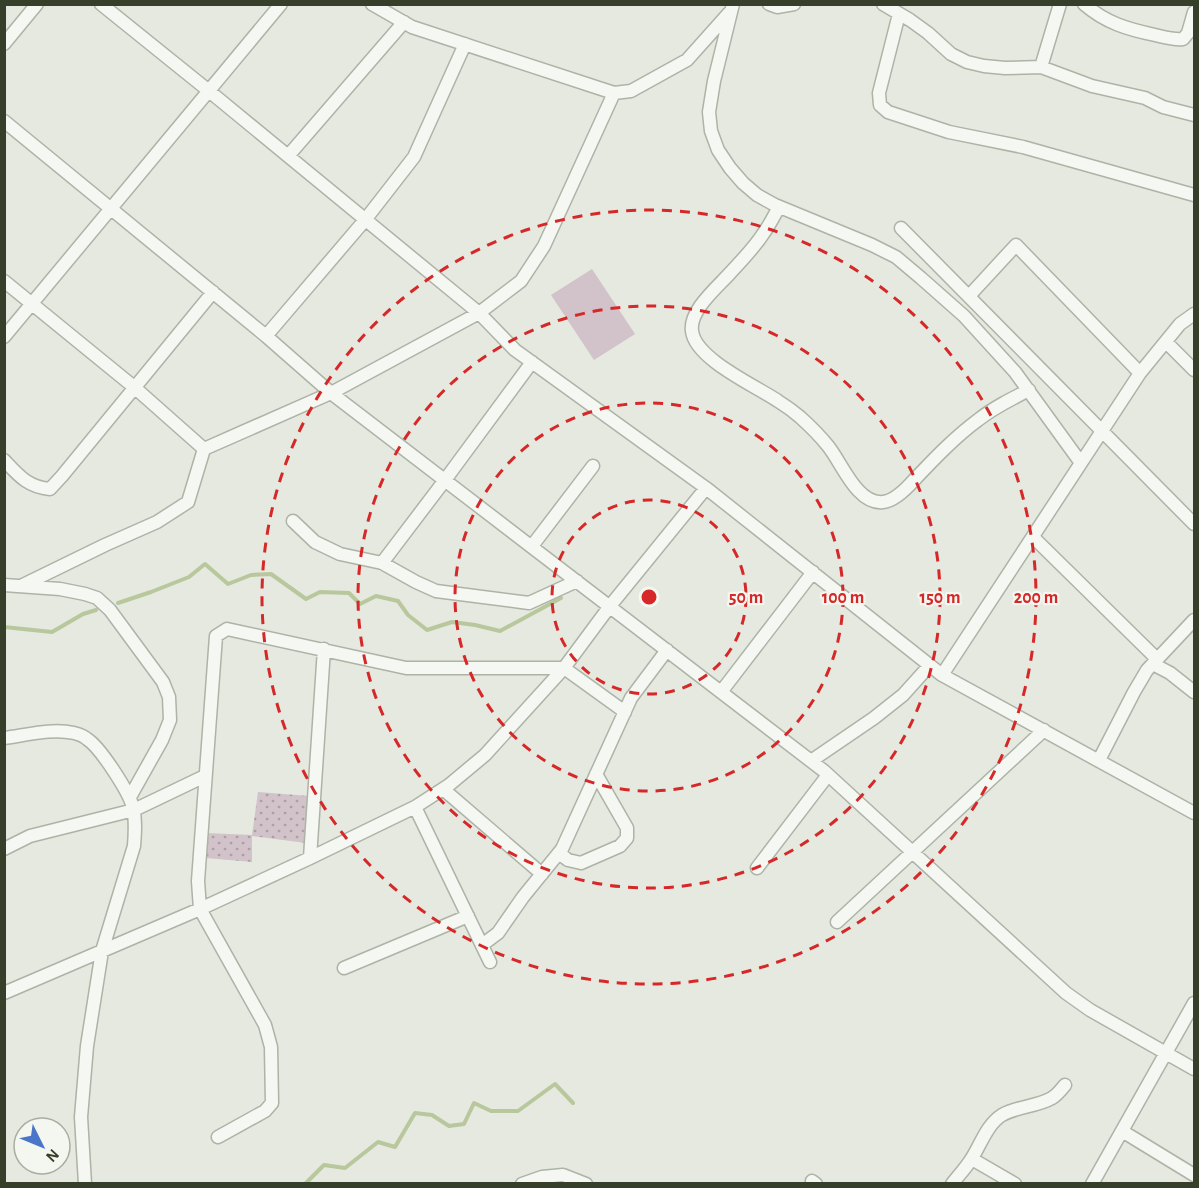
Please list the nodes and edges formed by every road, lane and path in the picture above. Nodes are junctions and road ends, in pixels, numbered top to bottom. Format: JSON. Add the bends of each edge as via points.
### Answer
{"nodes":[{"id":1,"x":37,"y":4,"type":"edge"},
{"id":2,"x":101,"y":4,"type":"edge"},
{"id":3,"x":281,"y":4,"type":"edge"},
{"id":4,"x":372,"y":4,"type":"edge"},
{"id":5,"x":769,"y":4,"type":"edge"},
{"id":6,"x":794,"y":4,"type":"edge"},
{"id":7,"x":883,"y":4,"type":"edge"},
{"id":8,"x":1060,"y":4,"type":"edge"},
{"id":9,"x":1084,"y":4,"type":"edge"},
{"id":10,"x":732,"y":7,"type":"edge"},
{"id":11,"x":1194,"y":12,"type":"edge"},
{"id":12,"x":899,"y":14,"type":"junction"},
{"id":13,"x":404,"y":22,"type":"junction"},
{"id":14,"x":4,"y":44,"type":"edge"},
{"id":15,"x":465,"y":44,"type":"junction"},
{"id":16,"x":1041,"y":67,"type":"junction"},
{"id":17,"x":209,"y":91,"type":"junction"},
{"id":18,"x":614,"y":93,"type":"junction"},
{"id":19,"x":1194,"y":115,"type":"edge"},
{"id":20,"x":4,"y":121,"type":"edge"},
{"id":21,"x":288,"y":156,"type":"junction"},
{"id":22,"x":1194,"y":195,"type":"edge"},
{"id":23,"x":779,"y":207,"type":"junction"},
{"id":24,"x":112,"y":209,"type":"junction"},
{"id":25,"x":365,"y":220,"type":"junction"},
{"id":26,"x":901,"y":228,"type":"dead end"},
{"id":27,"x":4,"y":281,"type":"edge"},
{"id":28,"x":213,"y":292,"type":"junction"},
{"id":29,"x":969,"y":296,"type":"junction"},
{"id":30,"x":32,"y":304,"type":"junction"},
{"id":31,"x":479,"y":313,"type":"junction"},
{"id":32,"x":1194,"y":314,"type":"edge"},
{"id":33,"x":266,"y":336,"type":"junction"},
{"id":34,"x":4,"y":337,"type":"edge"},
{"id":35,"x":1166,"y":342,"type":"junction"},
{"id":36,"x":532,"y":362,"type":"junction"},
{"id":37,"x":1194,"y":370,"type":"edge"},
{"id":38,"x":1140,"y":373,"type":"junction"},
{"id":39,"x":134,"y":387,"type":"junction"},
{"id":40,"x":1029,"y":390,"type":"junction"},
{"id":41,"x":331,"y":393,"type":"junction"},
{"id":42,"x":1102,"y":432,"type":"junction"},
{"id":43,"x":204,"y":449,"type":"junction"},
{"id":44,"x":4,"y":460,"type":"edge"},
{"id":45,"x":1081,"y":463,"type":"junction"},
{"id":46,"x":593,"y":466,"type":"dead end"},
{"id":47,"x":446,"y":480,"type":"junction"},
{"id":48,"x":706,"y":488,"type":"junction"},
{"id":49,"x":293,"y":521,"type":"dead end"},
{"id":50,"x":1194,"y":524,"type":"edge"},
{"id":51,"x":1033,"y":537,"type":"junction"},
{"id":52,"x":532,"y":546,"type":"junction"},
{"id":53,"x":382,"y":563,"type":"junction"},
{"id":54,"x":813,"y":572,"type":"junction"},
{"id":55,"x":577,"y":581,"type":"junction"},
{"id":56,"x":4,"y":585,"type":"edge"},
{"id":57,"x":21,"y":586,"type":"junction"},
{"id":58,"x":610,"y":606,"type":"junction"},
{"id":59,"x":1194,"y":620,"type":"edge"},
{"id":60,"x":324,"y":649,"type":"junction"},
{"id":61,"x":667,"y":650,"type":"junction"},
{"id":62,"x":1155,"y":662,"type":"junction"},
{"id":63,"x":930,"y":665,"type":"junction"},
{"id":64,"x":564,"y":668,"type":"junction"},
{"id":65,"x":942,"y":675,"type":"junction"},
{"id":66,"x":722,"y":692,"type":"junction"},
{"id":67,"x":1194,"y":692,"type":"edge"},
{"id":68,"x":625,"y":712,"type":"junction"},
{"id":69,"x":1044,"y":730,"type":"junction"},
{"id":70,"x":4,"y":738,"type":"edge"},
{"id":71,"x":1099,"y":760,"type":"junction"},
{"id":72,"x":811,"y":761,"type":"junction"},
{"id":73,"x":596,"y":774,"type":"junction"},
{"id":74,"x":205,"y":776,"type":"junction"},
{"id":75,"x":828,"y":776,"type":"junction"},
{"id":76,"x":443,"y":789,"type":"junction"},
{"id":77,"x":130,"y":797,"type":"junction"},
{"id":78,"x":415,"y":807,"type":"junction"},
{"id":79,"x":134,"y":810,"type":"junction"},
{"id":80,"x":1194,"y":813,"type":"edge"},
{"id":81,"x":4,"y":849,"type":"edge"},
{"id":82,"x":559,"y":853,"type":"junction"},
{"id":83,"x":912,"y":853,"type":"junction"},
{"id":84,"x":310,"y":858,"type":"junction"},
{"id":85,"x":757,"y":868,"type":"dead end"},
{"id":86,"x":542,"y":874,"type":"junction"},
{"id":87,"x":200,"y":909,"type":"junction"},
{"id":88,"x":468,"y":916,"type":"junction"},
{"id":89,"x":837,"y":922,"type":"dead end"},
{"id":90,"x":482,"y":945,"type":"junction"},
{"id":91,"x":102,"y":951,"type":"junction"},
{"id":92,"x":490,"y":962,"type":"dead end"},
{"id":93,"x":344,"y":968,"type":"dead end"},
{"id":94,"x":4,"y":993,"type":"edge"},
{"id":95,"x":1194,"y":1003,"type":"edge"},
{"id":96,"x":1166,"y":1053,"type":"junction"},
{"id":97,"x":1194,"y":1069,"type":"edge"},
{"id":98,"x":1065,"y":1085,"type":"dead end"},
{"id":99,"x":1122,"y":1131,"type":"junction"},
{"id":100,"x":218,"y":1137,"type":"dead end"},
{"id":101,"x":972,"y":1160,"type":"junction"},
{"id":102,"x":1194,"y":1175,"type":"edge"},
{"id":103,"x":85,"y":1184,"type":"edge"},
{"id":104,"x":522,"y":1184,"type":"edge"},
{"id":105,"x":586,"y":1184,"type":"edge"},
{"id":106,"x":952,"y":1184,"type":"edge"},
{"id":107,"x":1015,"y":1184,"type":"edge"},
{"id":108,"x":1092,"y":1184,"type":"edge"}],
"edges":[{"from":1,"to":14,"type":"street"},
{"from":2,"to":17,"type":"street"},
{"from":3,"to":17,"type":"street"},
{"from":4,"to":13,"type":"street"},
{"from":5,"to":6,"type":"street"},
{"from":7,"to":12,"type":"street"},
{"from":8,"to":16,"type":"street"},
{"from":9,"to":11,"type":"street","via":[[1113,24],[1176,40],[1188,33]]},
{"from":10,"to":18,"type":"street","via":[[687,60],[631,91]]},
{"from":10,"to":23,"type":"street","via":[[714,81],[709,112],[711,131],[718,150],[743,183]]},
{"from":12,"to":16,"type":"street","via":[[967,62],[1005,68]]},
{"from":12,"to":22,"type":"street","via":[[879,93],[880,105],[888,112],[949,132],[1023,147]]},
{"from":13,"to":15,"type":"street"},
{"from":13,"to":21,"type":"street"},
{"from":15,"to":18,"type":"street"},
{"from":15,"to":25,"type":"street","via":[[414,157]]},
{"from":16,"to":19,"type":"street"},
{"from":17,"to":21,"type":"street"},
{"from":17,"to":24,"type":"street"},
{"from":18,"to":31,"type":"street","via":[[544,246],[520,281]]},
{"from":20,"to":24,"type":"street"},
{"from":21,"to":25,"type":"street"},
{"from":23,"to":40,"type":"street","via":[[896,258],[964,316]]},
{"from":23,"to":40,"type":"street","via":[[763,234],[696,313],[692,332],[716,363],[779,401],[817,434],[866,498],[873,502],[890,500],[977,420]]},
{"from":24,"to":28,"type":"street"},
{"from":24,"to":30,"type":"street"},
{"from":25,"to":31,"type":"street"},
{"from":25,"to":33,"type":"street"},
{"from":26,"to":29,"type":"street"},
{"from":27,"to":30,"type":"street"},
{"from":28,"to":33,"type":"street"},
{"from":28,"to":39,"type":"street"},
{"from":29,"to":38,"type":"street","via":[[1016,245]]},
{"from":29,"to":42,"type":"street"},
{"from":30,"to":34,"type":"street"},
{"from":30,"to":39,"type":"street"},
{"from":31,"to":36,"type":"street"},
{"from":31,"to":41,"type":"street"},
{"from":32,"to":35,"type":"street"},
{"from":33,"to":41,"type":"street"},
{"from":35,"to":37,"type":"street"},
{"from":35,"to":38,"type":"street"},
{"from":36,"to":47,"type":"street"},
{"from":36,"to":48,"type":"street"},
{"from":38,"to":42,"type":"street"},
{"from":39,"to":43,"type":"street"},
{"from":39,"to":44,"type":"street","via":[[50,489],[38,488],[21,478]]},
{"from":40,"to":45,"type":"street"},
{"from":41,"to":43,"type":"street"},
{"from":41,"to":47,"type":"street"},
{"from":42,"to":45,"type":"street"},
{"from":42,"to":50,"type":"street"},
{"from":43,"to":57,"type":"street","via":[[188,502],[157,522]]},
{"from":45,"to":51,"type":"street"},
{"from":46,"to":52,"type":"street"},
{"from":47,"to":52,"type":"street"},
{"from":47,"to":53,"type":"street"},
{"from":48,"to":54,"type":"street"},
{"from":48,"to":58,"type":"street"},
{"from":49,"to":53,"type":"street","via":[[315,542],[340,554]]},
{"from":51,"to":62,"type":"street"},
{"from":51,"to":65,"type":"street"},
{"from":52,"to":55,"type":"street"},
{"from":53,"to":55,"type":"street","via":[[436,591],[529,603]]},
{"from":54,"to":63,"type":"street"},
{"from":54,"to":66,"type":"street"},
{"from":55,"to":58,"type":"street"},
{"from":56,"to":57,"type":"street"},
{"from":57,"to":77,"type":"street","via":[[60,589],[97,598],[163,681],[169,697],[170,720]]},
{"from":58,"to":61,"type":"street"},
{"from":58,"to":64,"type":"street"},
{"from":59,"to":62,"type":"street"},
{"from":60,"to":64,"type":"street","via":[[406,668]]},
{"from":60,"to":74,"type":"street","via":[[227,628],[216,636]]},
{"from":60,"to":84,"type":"street"},
{"from":61,"to":66,"type":"street"},
{"from":61,"to":68,"type":"street"},
{"from":62,"to":67,"type":"street"},
{"from":62,"to":71,"type":"street","via":[[1134,692]]},
{"from":63,"to":65,"type":"street"},
{"from":63,"to":72,"type":"street","via":[[903,695]]},
{"from":64,"to":68,"type":"street"},
{"from":64,"to":76,"type":"street","via":[[485,755]]},
{"from":65,"to":69,"type":"street"},
{"from":66,"to":72,"type":"street"},
{"from":68,"to":73,"type":"street"},
{"from":69,"to":71,"type":"street"},
{"from":69,"to":83,"type":"street"},
{"from":70,"to":77,"type":"street","via":[[55,731],[87,738]]},
{"from":71,"to":80,"type":"street"},
{"from":72,"to":75,"type":"street"},
{"from":73,"to":82,"type":"street"},
{"from":73,"to":82,"type":"street","via":[[627,828],[627,838],[620,846],[581,863]]},
{"from":74,"to":79,"type":"street"},
{"from":74,"to":87,"type":"street","via":[[198,880]]},
{"from":75,"to":83,"type":"street"},
{"from":75,"to":85,"type":"street"},
{"from":76,"to":78,"type":"street"},
{"from":76,"to":86,"type":"street"},
{"from":77,"to":79,"type":"street"},
{"from":78,"to":84,"type":"street"},
{"from":78,"to":88,"type":"street"},
{"from":79,"to":81,"type":"street","via":[[30,836]]},
{"from":79,"to":91,"type":"street","via":[[134,846]]},
{"from":82,"to":86,"type":"street"},
{"from":83,"to":89,"type":"street"},
{"from":83,"to":96,"type":"street","via":[[1066,993]]},
{"from":84,"to":87,"type":"street"},
{"from":86,"to":90,"type":"street","via":[[498,933]]},
{"from":87,"to":91,"type":"street"},
{"from":87,"to":100,"type":"street","via":[[264,1024],[271,1047],[272,1103],[265,1112]]},
{"from":88,"to":90,"type":"street"},
{"from":88,"to":93,"type":"street"},
{"from":90,"to":92,"type":"street"},
{"from":91,"to":94,"type":"street"},
{"from":91,"to":103,"type":"street","via":[[81,1116]]},
{"from":95,"to":96,"type":"street"},
{"from":96,"to":97,"type":"street"},
{"from":96,"to":99,"type":"street"},
{"from":98,"to":101,"type":"street","via":[[1040,1104],[1001,1116]]},
{"from":99,"to":102,"type":"street"},
{"from":99,"to":108,"type":"street"},
{"from":101,"to":106,"type":"street"},
{"from":101,"to":107,"type":"street"},
{"from":104,"to":105,"type":"street","via":[[562,1175]]}]}
